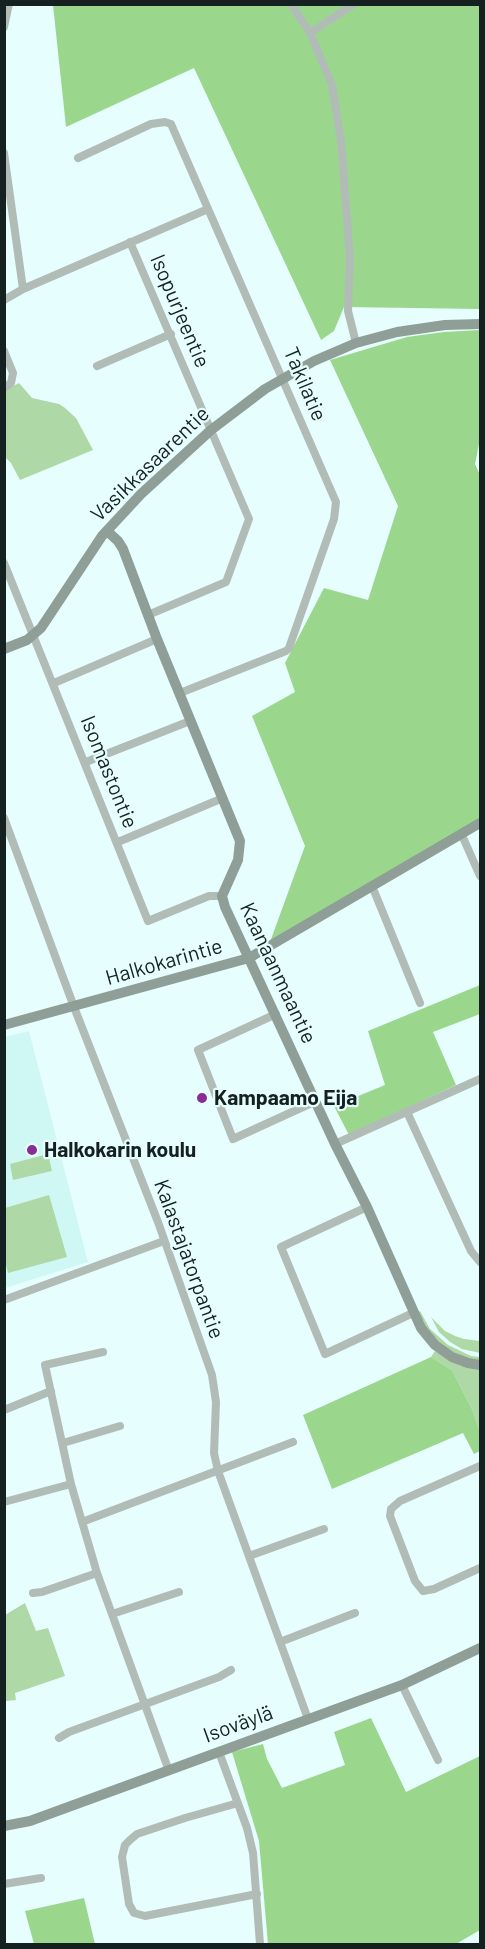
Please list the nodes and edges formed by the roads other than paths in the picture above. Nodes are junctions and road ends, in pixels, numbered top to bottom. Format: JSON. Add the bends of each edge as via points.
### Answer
{"nodes":[{"id":1,"x":9,"y":4,"type":"edge"},
{"id":2,"x":291,"y":4,"type":"edge"},
{"id":3,"x":354,"y":4,"type":"edge"},
{"id":4,"x":4,"y":27,"type":"edge"},
{"id":5,"x":310,"y":33,"type":"junction"},
{"id":6,"x":4,"y":153,"type":"edge"},
{"id":7,"x":78,"y":158,"type":"dead end"},
{"id":8,"x":208,"y":209,"type":"junction"},
{"id":9,"x":130,"y":242,"type":"junction"},
{"id":10,"x":23,"y":289,"type":"junction"},
{"id":11,"x":4,"y":300,"type":"edge"},
{"id":12,"x":480,"y":324,"type":"edge"},
{"id":13,"x":171,"y":334,"type":"junction"},
{"id":14,"x":356,"y":343,"type":"junction"},
{"id":15,"x":4,"y":351,"type":"edge"},
{"id":16,"x":97,"y":366,"type":"dead end"},
{"id":17,"x":283,"y":378,"type":"junction"},
{"id":18,"x":4,"y":388,"type":"edge"},
{"id":19,"x":211,"y":430,"type":"junction"},
{"id":20,"x":107,"y":531,"type":"junction"},
{"id":21,"x":4,"y":563,"type":"edge"},
{"id":22,"x":148,"y":615,"type":"junction"},
{"id":23,"x":33,"y":635,"type":"junction"},
{"id":24,"x":157,"y":639,"type":"junction"},
{"id":25,"x":4,"y":649,"type":"edge"},
{"id":26,"x":54,"y":683,"type":"junction"},
{"id":27,"x":180,"y":693,"type":"junction"},
{"id":28,"x":190,"y":720,"type":"junction"},
{"id":29,"x":86,"y":762,"type":"junction"},
{"id":30,"x":223,"y":798,"type":"junction"},
{"id":31,"x":4,"y":818,"type":"edge"},
{"id":32,"x":480,"y":823,"type":"edge"},
{"id":33,"x":461,"y":833,"type":"junction"},
{"id":34,"x":118,"y":842,"type":"junction"},
{"id":35,"x":480,"y":876,"type":"edge"},
{"id":36,"x":372,"y":886,"type":"junction"},
{"id":37,"x":222,"y":896,"type":"junction"},
{"id":38,"x":249,"y":958,"type":"junction"},
{"id":39,"x":420,"y":1003,"type":"dead end"},
{"id":40,"x":74,"y":1007,"type":"junction"},
{"id":41,"x":276,"y":1014,"type":"junction"},
{"id":42,"x":4,"y":1025,"type":"edge"},
{"id":43,"x":480,"y":1079,"type":"edge"},
{"id":44,"x":316,"y":1101,"type":"junction"},
{"id":45,"x":407,"y":1112,"type":"junction"},
{"id":46,"x":335,"y":1143,"type":"junction"},
{"id":47,"x":367,"y":1207,"type":"junction"},
{"id":48,"x":164,"y":1240,"type":"junction"},
{"id":49,"x":480,"y":1262,"type":"edge"},
{"id":50,"x":4,"y":1300,"type":"edge"},
{"id":51,"x":413,"y":1313,"type":"junction"},
{"id":52,"x":103,"y":1352,"type":"dead end"},
{"id":53,"x":480,"y":1365,"type":"edge"},
{"id":54,"x":51,"y":1391,"type":"junction"},
{"id":55,"x":4,"y":1410,"type":"edge"},
{"id":56,"x":120,"y":1426,"type":"dead end"},
{"id":57,"x":293,"y":1442,"type":"dead end"},
{"id":58,"x":63,"y":1443,"type":"junction"},
{"id":59,"x":480,"y":1466,"type":"edge"},
{"id":60,"x":218,"y":1471,"type":"junction"},
{"id":61,"x":71,"y":1484,"type":"junction"},
{"id":62,"x":4,"y":1502,"type":"edge"},
{"id":63,"x":82,"y":1522,"type":"junction"},
{"id":64,"x":324,"y":1529,"type":"dead end"},
{"id":65,"x":249,"y":1557,"type":"junction"},
{"id":66,"x":480,"y":1568,"type":"edge"},
{"id":67,"x":98,"y":1573,"type":"junction"},
{"id":68,"x":178,"y":1592,"type":"dead end"},
{"id":69,"x":33,"y":1593,"type":"dead end"},
{"id":70,"x":355,"y":1613,"type":"dead end"},
{"id":71,"x":112,"y":1614,"type":"junction"},
{"id":72,"x":280,"y":1642,"type":"junction"},
{"id":73,"x":480,"y":1648,"type":"edge"},
{"id":74,"x":231,"y":1670,"type":"dead end"},
{"id":75,"x":402,"y":1685,"type":"junction"},
{"id":76,"x":144,"y":1706,"type":"junction"},
{"id":77,"x":308,"y":1719,"type":"junction"},
{"id":78,"x":59,"y":1738,"type":"dead end"},
{"id":79,"x":219,"y":1752,"type":"junction"},
{"id":80,"x":438,"y":1760,"type":"dead end"},
{"id":81,"x":169,"y":1771,"type":"junction"},
{"id":82,"x":238,"y":1803,"type":"junction"},
{"id":83,"x":4,"y":1826,"type":"edge"},
{"id":84,"x":40,"y":1878,"type":"dead end"},
{"id":85,"x":4,"y":1884,"type":"edge"},
{"id":86,"x":257,"y":1894,"type":"junction"},
{"id":87,"x":260,"y":1944,"type":"edge"}],
"edges":[{"from":1,"to":4,"type":"street"},
{"from":2,"to":5,"type":"street"},
{"from":3,"to":5,"type":"street"},
{"from":5,"to":14,"type":"street","via":[[332,85],[350,258],[348,311]]},
{"from":6,"to":10,"type":"street"},
{"from":7,"to":8,"type":"street","name":"Takilatie","via":[[151,124],[171,124]]},
{"from":8,"to":9,"type":"street"},
{"from":8,"to":17,"type":"street","name":"Takilatie"},
{"from":9,"to":10,"type":"street"},
{"from":9,"to":13,"type":"street","name":"Isopurjeentie"},
{"from":10,"to":11,"type":"street"},
{"from":12,"to":14,"type":"street","name":"Vasikkasaarentie","via":[[397,332]]},
{"from":13,"to":16,"type":"street"},
{"from":13,"to":19,"type":"street","name":"Isopurjeentie"},
{"from":14,"to":17,"type":"street","name":"Vasikkasaarentie"},
{"from":15,"to":18,"type":"street","via":[[13,373],[11,383]]},
{"from":17,"to":19,"type":"street","name":"Vasikkasaarentie"},
{"from":17,"to":27,"type":"street","name":"Takilatie","via":[[334,496],[334,519],[286,651]]},
{"from":19,"to":20,"type":"street","name":"Vasikkasaarentie","via":[[149,486]]},
{"from":19,"to":22,"type":"street","name":"Isopurjeentie","via":[[248,523],[226,582]]},
{"from":20,"to":22,"type":"street","name":"Kaanaanmaantie","via":[[123,549]]},
{"from":20,"to":23,"type":"street","name":"Vasikkasaarentie"},
{"from":21,"to":23,"type":"street","name":"Isomastontie"},
{"from":22,"to":24,"type":"street","name":"Kaanaanmaantie"},
{"from":23,"to":25,"type":"street","name":"Vasikkasaarentie"},
{"from":23,"to":26,"type":"street","name":"Isomastontie"},
{"from":24,"to":26,"type":"street"},
{"from":24,"to":27,"type":"street","name":"Kaanaanmaantie"},
{"from":26,"to":29,"type":"street","name":"Isomastontie"},
{"from":27,"to":28,"type":"street","name":"Kaanaanmaantie"},
{"from":28,"to":29,"type":"street"},
{"from":28,"to":30,"type":"street","name":"Kaanaanmaantie"},
{"from":29,"to":34,"type":"street","name":"Isomastontie"},
{"from":30,"to":34,"type":"street"},
{"from":30,"to":37,"type":"street","name":"Kaanaanmaantie","via":[[240,849]]},
{"from":31,"to":40,"type":"street","name":"Kalastajatorpantie"},
{"from":32,"to":33,"type":"street","name":"Halkokarintie"},
{"from":33,"to":35,"type":"street"},
{"from":33,"to":36,"type":"street","name":"Halkokarintie"},
{"from":34,"to":37,"type":"street","name":"Isomastontie","via":[[148,921],[208,896]]},
{"from":36,"to":38,"type":"street","name":"Halkokarintie"},
{"from":36,"to":39,"type":"street"},
{"from":37,"to":38,"type":"street","name":"Kaanaanmaantie"},
{"from":38,"to":40,"type":"street","name":"Halkokarintie"},
{"from":38,"to":41,"type":"street","name":"Kaanaanmaantie"},
{"from":40,"to":42,"type":"street","name":"Halkokarintie"},
{"from":40,"to":48,"type":"street","name":"Kalastajatorpantie"},
{"from":41,"to":44,"type":"street","name":"Kaanaanmaantie"},
{"from":41,"to":44,"type":"street","via":[[198,1050],[233,1139]]},
{"from":43,"to":45,"type":"street"},
{"from":44,"to":46,"type":"street","name":"Kaanaanmaantie"},
{"from":45,"to":46,"type":"street"},
{"from":45,"to":49,"type":"street","via":[[471,1251]]},
{"from":46,"to":47,"type":"street","name":"Kaanaanmaantie"},
{"from":47,"to":51,"type":"street","name":"Kaanaanmaantie"},
{"from":47,"to":51,"type":"street","via":[[281,1248],[325,1354]]},
{"from":48,"to":50,"type":"street"},
{"from":48,"to":60,"type":"street","name":"Kalastajatorpantie","via":[[212,1375],[216,1402],[213,1441]]},
{"from":51,"to":53,"type":"street","name":"Kaanaanmaantie","via":[[435,1345],[452,1357]]},
{"from":52,"to":54,"type":"street","via":[[45,1365]]},
{"from":54,"to":55,"type":"street"},
{"from":54,"to":58,"type":"street"},
{"from":56,"to":58,"type":"street"},
{"from":57,"to":60,"type":"street"},
{"from":58,"to":61,"type":"street"},
{"from":59,"to":66,"type":"street","via":[[400,1501],[391,1509],[390,1516],[415,1581],[423,1591]]},
{"from":60,"to":63,"type":"street"},
{"from":60,"to":65,"type":"street","name":"Kalastajatorpantie"},
{"from":61,"to":62,"type":"street"},
{"from":61,"to":63,"type":"street"},
{"from":63,"to":67,"type":"street"},
{"from":64,"to":65,"type":"street"},
{"from":65,"to":72,"type":"street","name":"Kalastajatorpantie"},
{"from":67,"to":69,"type":"street"},
{"from":67,"to":71,"type":"street"},
{"from":68,"to":71,"type":"street"},
{"from":70,"to":72,"type":"street"},
{"from":71,"to":76,"type":"street"},
{"from":72,"to":77,"type":"street","name":"Kalastajatorpantie"},
{"from":73,"to":75,"type":"street","name":"Isoväylä"},
{"from":74,"to":76,"type":"street"},
{"from":75,"to":77,"type":"street","name":"Isoväylä"},
{"from":75,"to":80,"type":"street"},
{"from":76,"to":78,"type":"street"},
{"from":76,"to":81,"type":"street"},
{"from":77,"to":79,"type":"street","name":"Isoväylä"},
{"from":79,"to":81,"type":"street","name":"Isoväylä"},
{"from":79,"to":82,"type":"street"},
{"from":81,"to":83,"type":"street","name":"Isoväylä","via":[[30,1821]]},
{"from":82,"to":86,"type":"street","via":[[253,1853]]},
{"from":82,"to":86,"type":"street","via":[[137,1834],[130,1840],[122,1857],[129,1904],[134,1913],[145,1916]]},
{"from":84,"to":85,"type":"street"},
{"from":86,"to":87,"type":"street"}]}
